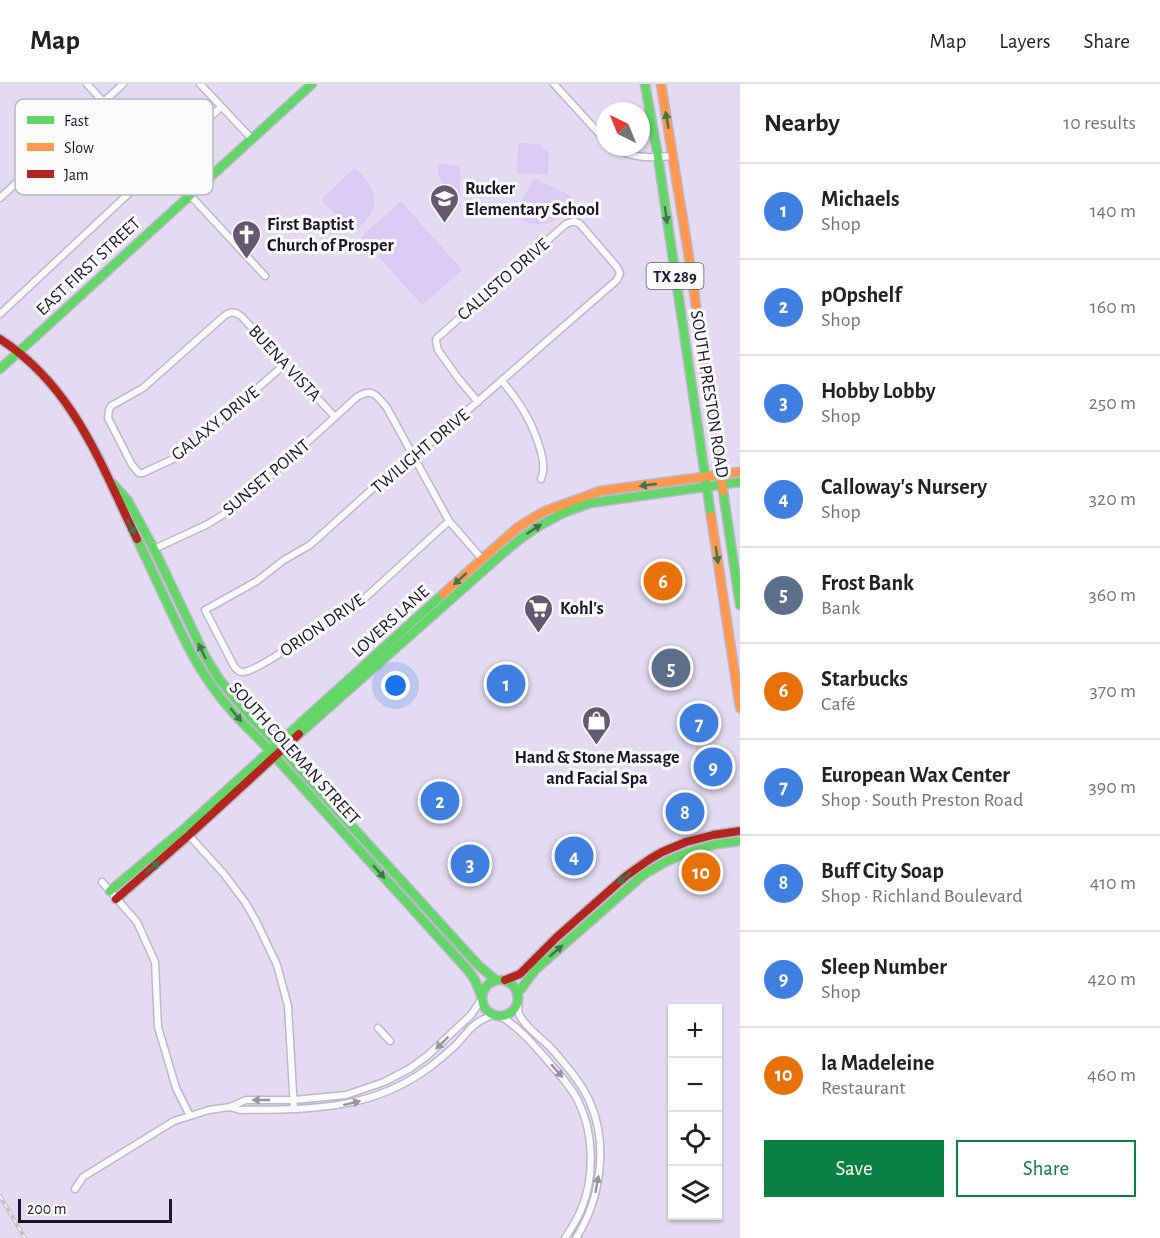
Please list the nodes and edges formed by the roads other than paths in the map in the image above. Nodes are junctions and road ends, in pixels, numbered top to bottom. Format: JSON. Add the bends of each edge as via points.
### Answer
{"nodes":[{"id":1,"x":87,"y":84,"type":"edge"},
{"id":2,"x":123,"y":84,"type":"edge"},
{"id":3,"x":201,"y":84,"type":"edge"},
{"id":4,"x":312,"y":84,"type":"edge"},
{"id":5,"x":554,"y":84,"type":"edge"},
{"id":6,"x":645,"y":84,"type":"edge"},
{"id":7,"x":661,"y":84,"type":"edge"},
{"id":8,"x":101,"y":99,"type":"edge"},
{"id":9,"x":107,"y":99,"type":"edge"},
{"id":10,"x":221,"y":107,"type":"junction"},
{"id":11,"x":213,"y":114,"type":"edge"},
{"id":12,"x":596,"y":130,"type":"edge"},
{"id":13,"x":251,"y":138,"type":"junction"},
{"id":14,"x":634,"y":156,"type":"edge"},
{"id":15,"x":673,"y":156,"type":"junction"},
{"id":16,"x":658,"y":158,"type":"junction"},
{"id":17,"x":213,"y":174,"type":"edge"},
{"id":18,"x":15,"y":184,"type":"edge"},
{"id":19,"x":127,"y":195,"type":"edge"},
{"id":20,"x":190,"y":195,"type":"joint"},
{"id":21,"x":0,"y":198,"type":"edge"},
{"id":22,"x":620,"y":273,"type":"joint"},
{"id":23,"x":265,"y":276,"type":"dead end"},
{"id":24,"x":0,"y":314,"type":"edge"},
{"id":25,"x":0,"y":339,"type":"edge"},
{"id":26,"x":19,"y":351,"type":"junction"},
{"id":27,"x":285,"y":364,"type":"junction"},
{"id":28,"x":0,"y":369,"type":"edge"},
{"id":29,"x":502,"y":381,"type":"junction"},
{"id":30,"x":478,"y":402,"type":"junction"},
{"id":31,"x":335,"y":417,"type":"junction"},
{"id":32,"x":413,"y":456,"type":"junction"},
{"id":33,"x":740,"y":472,"type":"edge"},
{"id":34,"x":139,"y":473,"type":"joint"},
{"id":35,"x":105,"y":475,"type":"junction"},
{"id":36,"x":721,"y":475,"type":"junction"},
{"id":37,"x":706,"y":477,"type":"junction"},
{"id":38,"x":542,"y":480,"type":"dead end"},
{"id":39,"x":740,"y":482,"type":"edge"},
{"id":40,"x":722,"y":485,"type":"junction"},
{"id":41,"x":707,"y":487,"type":"junction"},
{"id":42,"x":449,"y":521,"type":"junction"},
{"id":43,"x":154,"y":549,"type":"junction"},
{"id":44,"x":144,"y":554,"type":"junction"},
{"id":45,"x":482,"y":559,"type":"junction"},
{"id":46,"x":489,"y":566,"type":"junction"},
{"id":47,"x":740,"y":605,"type":"edge"},
{"id":48,"x":365,"y":671,"type":"junction"},
{"id":49,"x":242,"y":672,"type":"joint"},
{"id":50,"x":740,"y":708,"type":"edge"},
{"id":51,"x":280,"y":747,"type":"junction"},
{"id":52,"x":272,"y":754,"type":"junction"},
{"id":53,"x":740,"y":831,"type":"edge"},
{"id":54,"x":187,"y":832,"type":"junction"},
{"id":55,"x":365,"y":840,"type":"junction"},
{"id":56,"x":740,"y":841,"type":"edge"},
{"id":57,"x":357,"y":847,"type":"junction"},
{"id":58,"x":102,"y":882,"type":"dead end"},
{"id":59,"x":110,"y":891,"type":"junction"},
{"id":60,"x":116,"y":898,"type":"junction"},
{"id":61,"x":572,"y":924,"type":"junction"},
{"id":62,"x":579,"y":932,"type":"junction"},
{"id":63,"x":453,"y":937,"type":"junction"},
{"id":64,"x":444,"y":944,"type":"junction"},
{"id":65,"x":500,"y":980,"type":"junction"},
{"id":66,"x":481,"y":998,"type":"junction"},
{"id":67,"x":517,"y":998,"type":"junction"},
{"id":68,"x":497,"y":1016,"type":"junction"},
{"id":69,"x":378,"y":1028,"type":"dead end"},
{"id":70,"x":390,"y":1041,"type":"dead end"},
{"id":71,"x":550,"y":1047,"type":"junction"},
{"id":72,"x":542,"y":1054,"type":"junction"},
{"id":73,"x":294,"y":1100,"type":"junction"},
{"id":74,"x":230,"y":1107,"type":"junction"},
{"id":75,"x":294,"y":1109,"type":"junction"},
{"id":76,"x":190,"y":1116,"type":"junction"},
{"id":77,"x":75,"y":1189,"type":"dead end"},
{"id":78,"x":565,"y":1238,"type":"edge"},
{"id":79,"x":576,"y":1238,"type":"edge"}],
"edges":[{"from":1,"to":8,"type":"street"},
{"from":2,"to":9,"type":"street"},
{"from":3,"to":10,"type":"street"},
{"from":4,"to":13,"type":"street","name":"EAST FIRST STREET"},
{"from":5,"to":12,"type":"street"},
{"from":6,"to":16,"type":"street","name":"SOUTH PRESTON ROAD","number":"TX 289"},
{"from":15,"to":7,"type":"street","name":"SOUTH PRESTON ROAD","number":"TX 289","one_way":true},
{"from":10,"to":11,"type":"street"},
{"from":10,"to":13,"type":"street"},
{"from":13,"to":17,"type":"street","name":"EAST FIRST STREET"},
{"from":14,"to":16,"type":"street"},
{"from":15,"to":16,"type":"street"},
{"from":15,"to":36,"type":"street","name":"SOUTH PRESTON ROAD","number":"TX 289"},
{"from":16,"to":37,"type":"street","name":"SOUTH PRESTON ROAD","number":"TX 289","one_way":true},
{"from":18,"to":21,"type":"street"},
{"from":19,"to":24,"type":"street"},
{"from":20,"to":23,"type":"street"},
{"from":20,"to":26,"type":"street","name":"EAST FIRST STREET"},
{"from":22,"to":29,"type":"street","name":"TWILIGHT DRIVE","via":[[617,280]]},
{"from":22,"to":30,"type":"street","name":"CALLISTO DRIVE","via":[[574,221],[440,334],[435,342],[438,350]]},
{"from":25,"to":26,"type":"street","name":"SOUTH COLEMAN STREET"},
{"from":26,"to":28,"type":"street","name":"EAST FIRST STREET"},
{"from":26,"to":35,"type":"street","name":"SOUTH COLEMAN STREET","via":[[59,390]]},
{"from":27,"to":31,"type":"street","name":"BUENA VISTA"},
{"from":27,"to":34,"type":"street","name":"GALAXY DRIVE","via":[[195,444],[150,471]]},
{"from":27,"to":34,"type":"street","name":"BUENA VISTA","via":[[242,317],[228,312],[143,388],[108,410],[108,418]]},
{"from":29,"to":30,"type":"street","name":"TWILIGHT DRIVE"},
{"from":29,"to":38,"type":"street","via":[[536,433],[543,461]]},
{"from":30,"to":32,"type":"street","name":"TWILIGHT DRIVE"},
{"from":31,"to":32,"type":"street","name":"SUNSET POINT","via":[[364,393],[377,395]]},
{"from":31,"to":43,"type":"street","name":"SUNSET POINT","via":[[231,510]]},
{"from":32,"to":42,"type":"street"},
{"from":32,"to":49,"type":"street","name":"TWILIGHT DRIVE","via":[[310,545],[205,610],[234,666]]},
{"from":33,"to":36,"type":"street","name":"LOVERS LANE"},
{"from":35,"to":43,"type":"street","name":"SOUTH COLEMAN STREET","via":[[128,501]]},
{"from":35,"to":44,"type":"street","name":"SOUTH COLEMAN STREET","one_way":true},
{"from":36,"to":37,"type":"street","name":"LOVERS LANE"},
{"from":36,"to":40,"type":"street","name":"SOUTH PRESTON ROAD","number":"TX 289"},
{"from":37,"to":41,"type":"street","name":"SOUTH PRESTON ROAD","number":"TX 289"},
{"from":37,"to":45,"type":"street","name":"LOVERS LANE","one_way":true,"via":[[581,497],[534,517]]},
{"from":39,"to":40,"type":"street","name":"LOVERS LANE"},
{"from":40,"to":41,"type":"street","name":"LOVERS LANE"},
{"from":40,"to":47,"type":"street","name":"SOUTH PRESTON ROAD","number":"TX 289"},
{"from":46,"to":41,"type":"street","name":"LOVERS LANE","one_way":true,"via":[[539,526],[590,503]]},
{"from":41,"to":50,"type":"street","name":"SOUTH PRESTON ROAD","number":"TX 289","one_way":true},
{"from":42,"to":45,"type":"street"},
{"from":42,"to":49,"type":"street","name":"ORION DRIVE","via":[[354,608]]},
{"from":43,"to":44,"type":"street"},
{"from":51,"to":43,"type":"street","name":"SOUTH COLEMAN STREET","one_way":true,"via":[[214,672]]},
{"from":44,"to":52,"type":"street","name":"SOUTH COLEMAN STREET","one_way":true,"via":[[194,657],[219,695]]},
{"from":45,"to":46,"type":"street"},
{"from":45,"to":48,"type":"street","name":"LOVERS LANE","one_way":true},
{"from":46,"to":48,"type":"street","name":"LOVERS LANE"},
{"from":48,"to":51,"type":"street","name":"LOVERS LANE"},
{"from":51,"to":52,"type":"street","name":"LOVERS LANE"},
{"from":51,"to":55,"type":"street","name":"SOUTH COLEMAN STREET"},
{"from":52,"to":54,"type":"street","name":"LOVERS LANE"},
{"from":52,"to":57,"type":"street","name":"SOUTH COLEMAN STREET"},
{"from":53,"to":61,"type":"street","one_way":true,"via":[[701,837],[662,852],[626,876]]},
{"from":54,"to":59,"type":"street","name":"LOVERS LANE"},
{"from":60,"to":54,"type":"street","name":"LOVERS LANE","one_way":true},
{"from":54,"to":73,"type":"street","via":[[245,902],[277,965],[288,1006]]},
{"from":55,"to":57,"type":"street"},
{"from":55,"to":63,"type":"street","name":"SOUTH COLEMAN STREET"},
{"from":56,"to":62,"type":"street","via":[[700,848],[659,866],[634,882]]},
{"from":57,"to":64,"type":"street","name":"SOUTH COLEMAN STREET","one_way":true},
{"from":58,"to":59,"type":"street"},
{"from":59,"to":60,"type":"street"},
{"from":60,"to":76,"type":"street","via":[[137,922],[155,962],[158,1027],[176,1088]]},
{"from":61,"to":62,"type":"street"},
{"from":61,"to":65,"type":"street","via":[[520,974]]},
{"from":67,"to":62,"type":"street","one_way":true,"via":[[536,969]]},
{"from":63,"to":64,"type":"street"},
{"from":63,"to":65,"type":"street","name":"SOUTH COLEMAN STREET","via":[[479,966]]},
{"from":64,"to":66,"type":"street","name":"SOUTH COLEMAN STREET","via":[[473,973]]},
{"from":65,"to":66,"type":"street","via":[[487,984]]},
{"from":65,"to":67,"type":"street","via":[[513,986]]},
{"from":66,"to":68,"type":"street","via":[[488,1012]]},
{"from":66,"to":73,"type":"street","one_way":true,"via":[[471,1015],[433,1051],[397,1076],[346,1095]]},
{"from":67,"to":68,"type":"street","via":[[511,1011]]},
{"from":67,"to":71,"type":"street","via":[[522,1020]]},
{"from":68,"to":72,"type":"street","via":[[517,1027]]},
{"from":75,"to":68,"type":"street","one_way":true,"via":[[348,1104],[386,1092],[426,1070],[476,1023]]},
{"from":69,"to":70,"type":"street"},
{"from":71,"to":72,"type":"street"},
{"from":79,"to":71,"type":"street","one_way":true,"via":[[589,1215],[597,1187],[598,1132],[582,1088]]},
{"from":72,"to":78,"type":"street","one_way":true,"via":[[578,1099],[589,1134],[588,1186],[582,1209]]},
{"from":73,"to":74,"type":"street","one_way":true,"via":[[246,1100]]},
{"from":73,"to":75,"type":"street"},
{"from":74,"to":75,"type":"street"},
{"from":74,"to":76,"type":"street"},
{"from":76,"to":77,"type":"street","via":[[174,1121],[83,1177]]}]}
